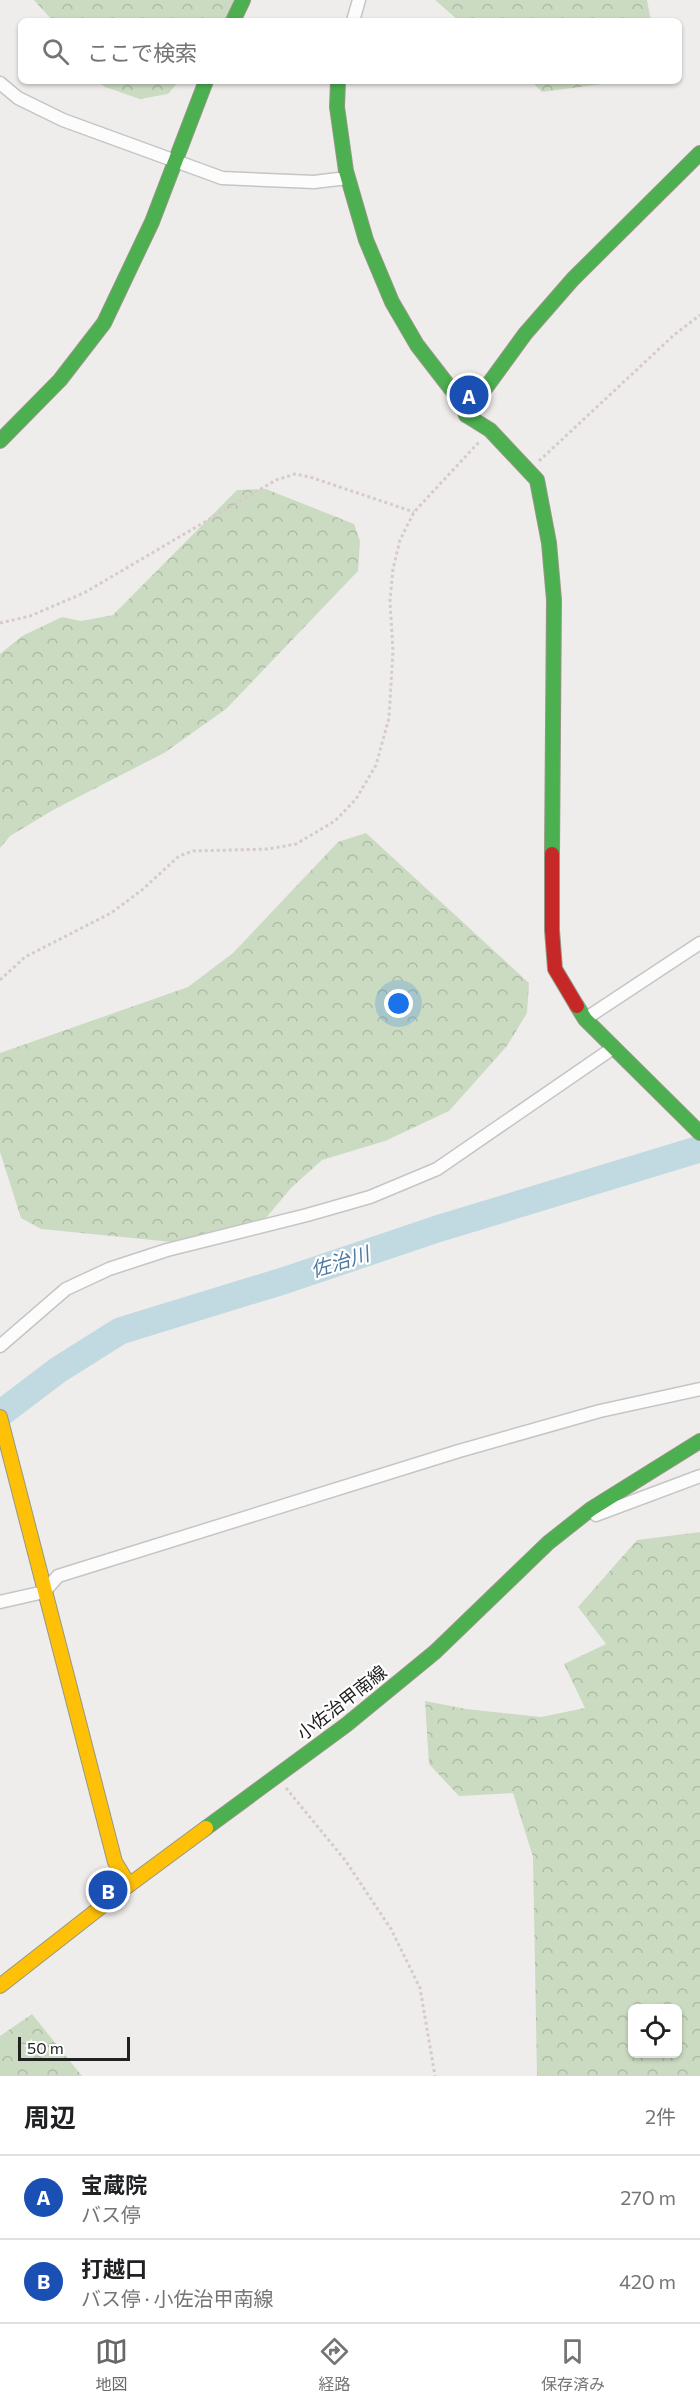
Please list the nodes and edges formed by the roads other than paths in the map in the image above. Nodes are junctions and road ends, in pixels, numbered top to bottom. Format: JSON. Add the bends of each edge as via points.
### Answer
{"nodes":[{"id":1,"x":243,"y":0,"type":"edge"},
{"id":2,"x":359,"y":0,"type":"edge"},
{"id":3,"x":234,"y":18,"type":"edge"},
{"id":4,"x":354,"y":18,"type":"edge"},
{"id":5,"x":0,"y":83,"type":"edge"},
{"id":6,"x":205,"y":84,"type":"edge"},
{"id":7,"x":338,"y":84,"type":"edge"},
{"id":8,"x":700,"y":153,"type":"edge"},
{"id":9,"x":177,"y":162,"type":"junction"},
{"id":10,"x":347,"y":178,"type":"junction"},
{"id":11,"x":466,"y":415,"type":"junction"},
{"id":12,"x":0,"y":441,"type":"edge"},
{"id":13,"x":700,"y":943,"type":"edge"},
{"id":14,"x":585,"y":1019,"type":"junction"},
{"id":15,"x":613,"y":1048,"type":"junction"},
{"id":16,"x":700,"y":1133,"type":"edge"},
{"id":17,"x":0,"y":1346,"type":"edge"},
{"id":18,"x":700,"y":1389,"type":"edge"},
{"id":19,"x":0,"y":1417,"type":"edge"},
{"id":20,"x":700,"y":1441,"type":"edge"},
{"id":21,"x":700,"y":1476,"type":"edge"},
{"id":22,"x":591,"y":1509,"type":"junction"},
{"id":23,"x":44,"y":1592,"type":"junction"},
{"id":24,"x":0,"y":1602,"type":"edge"},
{"id":25,"x":129,"y":1885,"type":"junction"},
{"id":26,"x":0,"y":1986,"type":"edge"}],
"edges":[{"from":1,"to":3,"type":"street"},
{"from":2,"to":4,"type":"street"},
{"from":5,"to":9,"type":"street","via":[[18,98],[63,120]]},
{"from":6,"to":9,"type":"street"},
{"from":7,"to":10,"type":"street","via":[[338,124]]},
{"from":8,"to":11,"type":"street","via":[[573,279],[525,334]]},
{"from":9,"to":10,"type":"street","via":[[222,178],[314,182]]},
{"from":9,"to":12,"type":"street","via":[[118,297],[94,339],[47,395]]},
{"from":10,"to":11,"type":"street","via":[[375,264],[404,325],[461,402]]},
{"from":11,"to":14,"type":"street","via":[[490,430],[537,480],[549,543],[554,600],[555,969]]},
{"from":13,"to":14,"type":"street"},
{"from":14,"to":15,"type":"street"},
{"from":15,"to":16,"type":"street"},
{"from":15,"to":17,"type":"street","via":[[495,1131],[427,1173],[370,1197],[109,1269],[66,1289]]},
{"from":18,"to":23,"type":"street","via":[[600,1411],[234,1520],[58,1576]]},
{"from":19,"to":23,"type":"street"},
{"from":20,"to":22,"type":"street","name":"小佐治甲南線"},
{"from":21,"to":22,"type":"street","via":[[596,1515]]},
{"from":22,"to":25,"type":"street","name":"小佐治甲南線","via":[[548,1543],[435,1652],[346,1725]]},
{"from":23,"to":24,"type":"street"},
{"from":23,"to":25,"type":"street","via":[[115,1862]]},
{"from":25,"to":26,"type":"street","name":"小佐治甲南線"}]}
